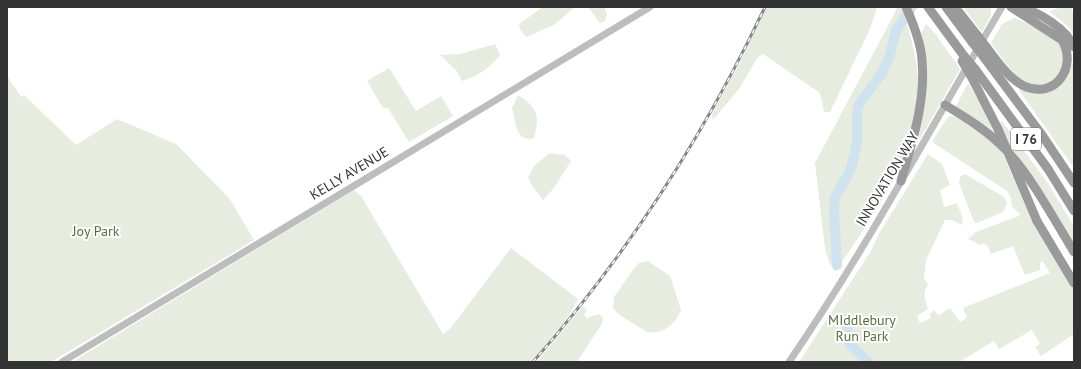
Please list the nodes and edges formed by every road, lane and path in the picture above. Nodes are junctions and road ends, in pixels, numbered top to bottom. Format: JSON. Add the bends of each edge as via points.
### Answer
{"nodes":[{"id":1,"x":650,"y":7,"type":"edge"},
{"id":2,"x":906,"y":7,"type":"edge"},
{"id":3,"x":946,"y":7,"type":"edge"},
{"id":4,"x":955,"y":7,"type":"edge"},
{"id":5,"x":1002,"y":7,"type":"edge"},
{"id":6,"x":1010,"y":7,"type":"edge"},
{"id":7,"x":1020,"y":7,"type":"edge"},
{"id":8,"x":930,"y":9,"type":"edge"},
{"id":9,"x":974,"y":38,"type":"junction"},
{"id":10,"x":1074,"y":47,"type":"edge"},
{"id":11,"x":985,"y":52,"type":"junction"},
{"id":12,"x":973,"y":73,"type":"junction"},
{"id":13,"x":945,"y":105,"type":"junction"},
{"id":14,"x":901,"y":181,"type":"junction"},
{"id":15,"x":1074,"y":183,"type":"edge"},
{"id":16,"x":1074,"y":211,"type":"edge"},
{"id":17,"x":1074,"y":252,"type":"edge"},
{"id":18,"x":1074,"y":283,"type":"edge"},
{"id":19,"x":62,"y":362,"type":"edge"},
{"id":20,"x":789,"y":362,"type":"edge"}],
"edges":[{"from":1,"to":19,"type":"main road","name":"KELLY AVENUE"},
{"from":2,"to":14,"type":"highway","via":[[922,60],[922,85],[920,112]]},
{"from":3,"to":9,"type":"highway"},
{"from":4,"to":9,"type":"highway"},
{"from":5,"to":13,"type":"main road","name":"INNOVATION WAY"},
{"from":6,"to":11,"type":"highway","via":[[1062,40],[1067,48],[1068,58],[1064,73],[1057,82],[1046,88],[1028,88],[1017,82]]},
{"from":7,"to":10,"type":"highway","via":[[1060,28]]},
{"from":8,"to":12,"type":"highway","bridge":true},
{"from":9,"to":11,"type":"highway","bridge":true},
{"from":11,"to":15,"type":"highway","number":"I 76"},
{"from":12,"to":16,"type":"highway","number":"I 76","via":[[1048,170]]},
{"from":12,"to":18,"type":"highway","bridge":true,"via":[[1037,221]]},
{"from":13,"to":14,"type":"main road","name":"INNOVATION WAY"},
{"from":13,"to":17,"type":"highway","via":[[983,129],[1008,151]]},
{"from":14,"to":20,"type":"main road","name":"INNOVATION WAY","via":[[815,324]]}]}
